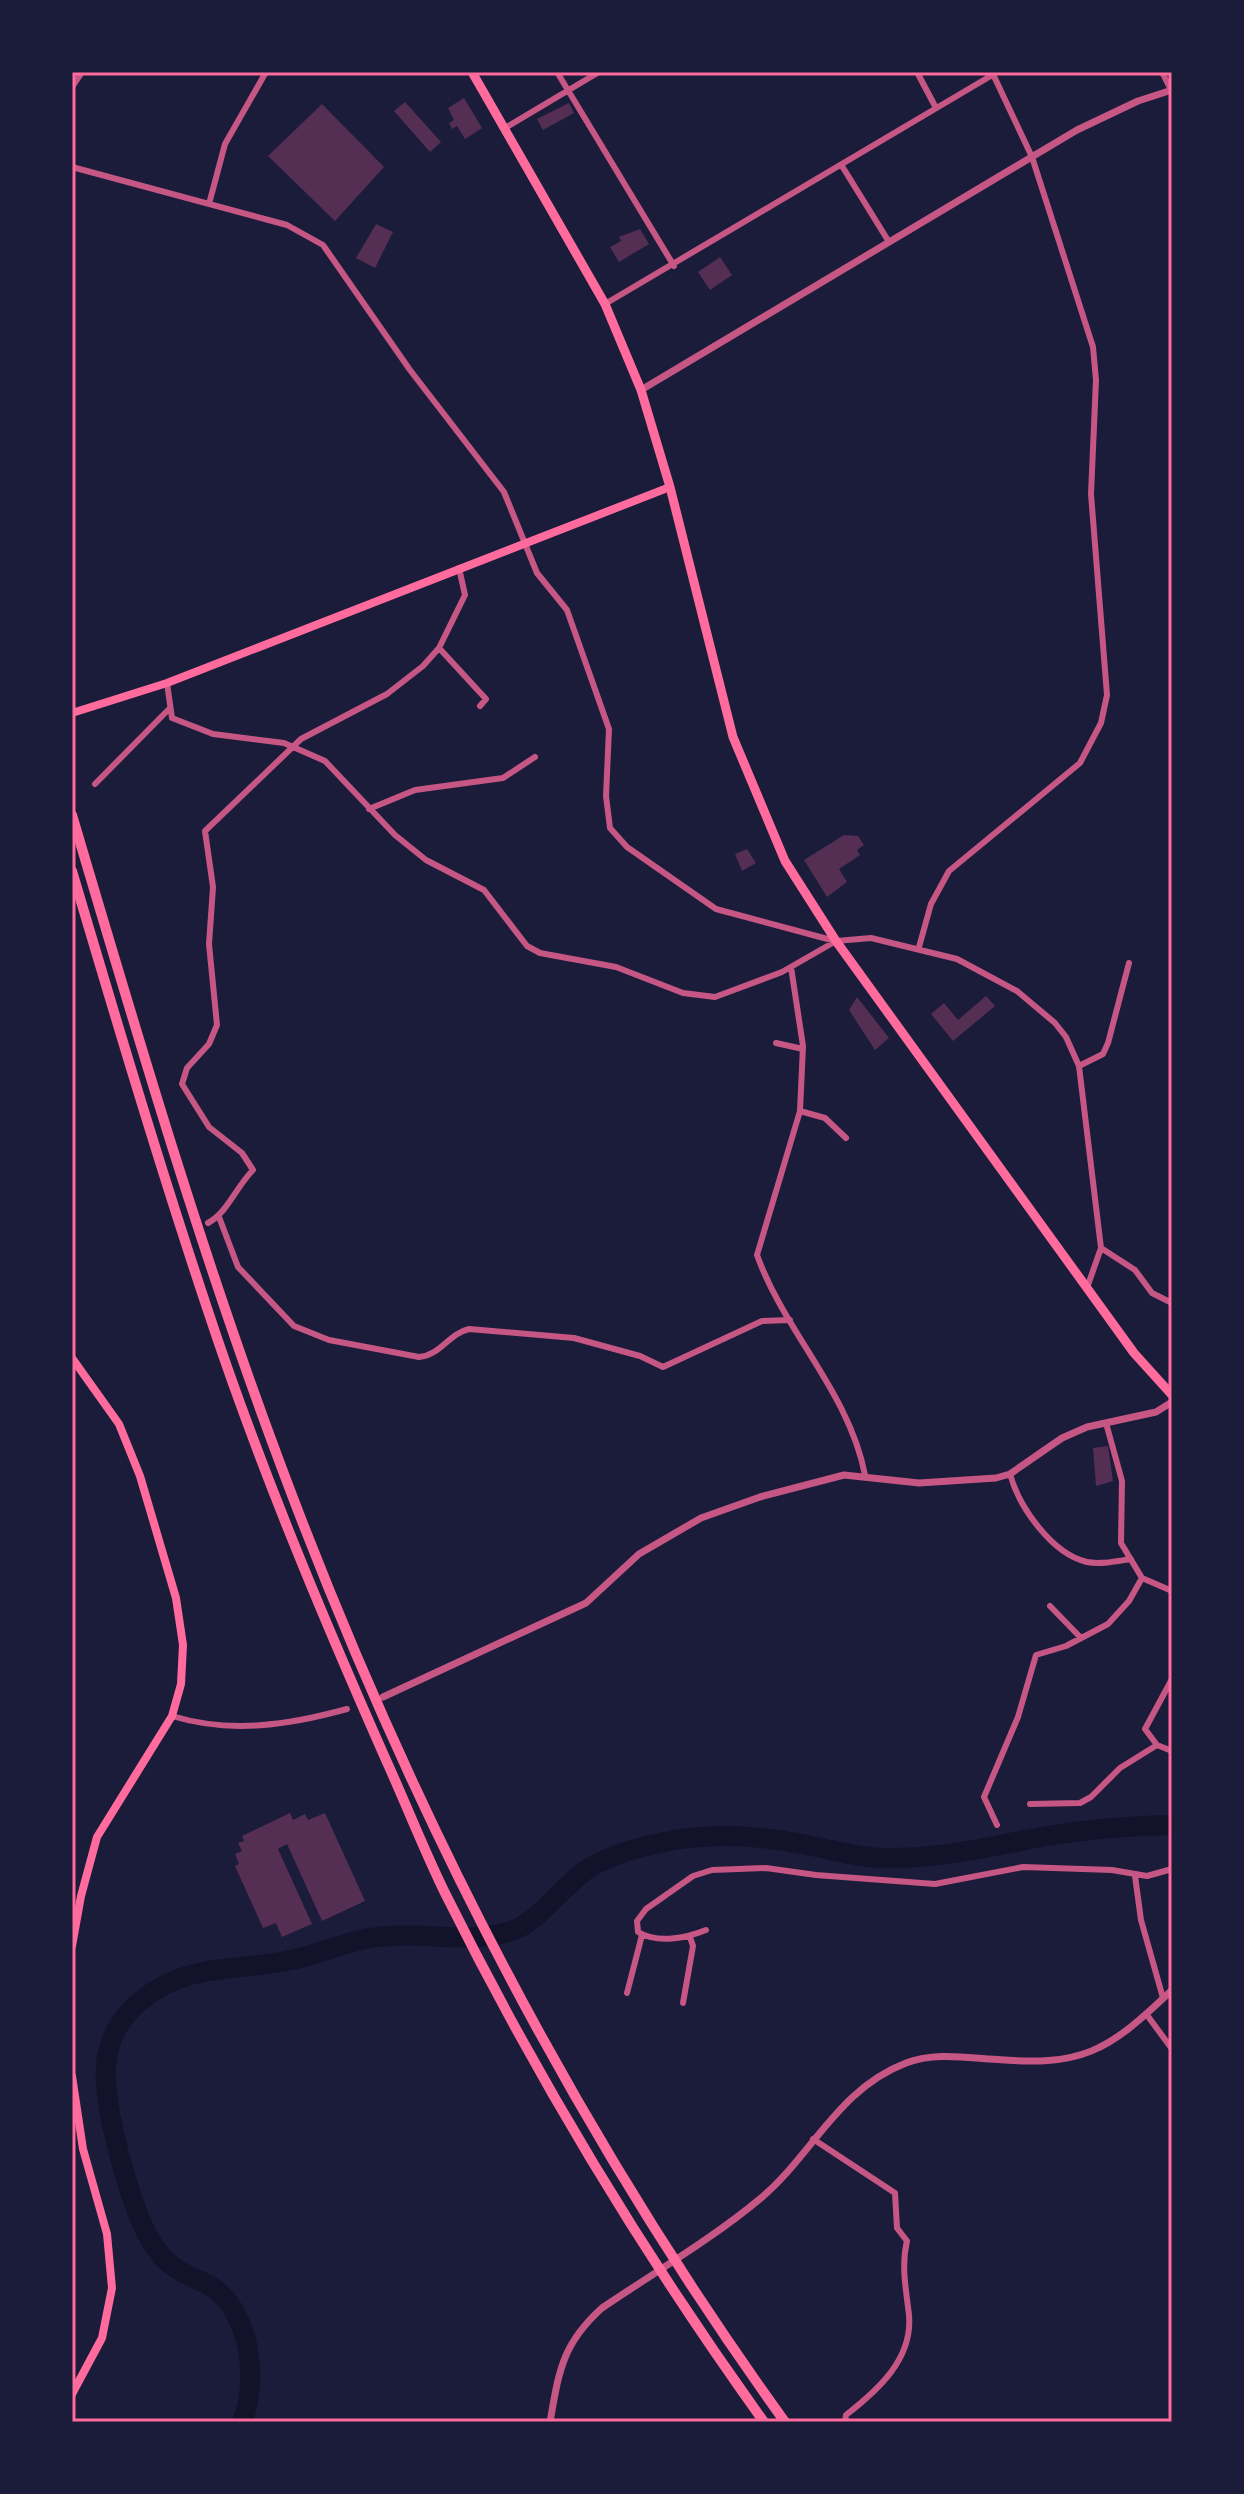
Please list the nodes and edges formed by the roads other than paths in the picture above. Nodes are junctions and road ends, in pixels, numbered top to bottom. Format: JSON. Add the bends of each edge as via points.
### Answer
{"nodes":[{"id":1,"x":82,"y":72,"type":"edge"},
{"id":2,"x":266,"y":72,"type":"edge"},
{"id":3,"x":472,"y":72,"type":"edge"},
{"id":4,"x":557,"y":72,"type":"edge"},
{"id":5,"x":599,"y":72,"type":"edge"},
{"id":6,"x":917,"y":72,"type":"edge"},
{"id":7,"x":1162,"y":72,"type":"edge"},
{"id":8,"x":994,"y":73,"type":"edge"},
{"id":9,"x":72,"y":87,"type":"edge"},
{"id":10,"x":567,"y":90,"type":"junction"},
{"id":11,"x":1172,"y":90,"type":"edge"},
{"id":12,"x":936,"y":108,"type":"junction"},
{"id":13,"x":505,"y":128,"type":"junction"},
{"id":14,"x":1032,"y":157,"type":"junction"},
{"id":15,"x":842,"y":166,"type":"junction"},
{"id":16,"x":72,"y":167,"type":"edge"},
{"id":17,"x":209,"y":204,"type":"junction"},
{"id":18,"x":889,"y":242,"type":"junction"},
{"id":19,"x":674,"y":266,"type":"junction"},
{"id":20,"x":605,"y":304,"type":"junction"},
{"id":21,"x":641,"y":390,"type":"junction"},
{"id":22,"x":670,"y":487,"type":"junction"},
{"id":23,"x":524,"y":542,"type":"junction"},
{"id":24,"x":459,"y":568,"type":"junction"},
{"id":25,"x":439,"y":648,"type":"junction"},
{"id":26,"x":167,"y":683,"type":"junction"},
{"id":27,"x":480,"y":706,"type":"dead end"},
{"id":28,"x":170,"y":708,"type":"junction"},
{"id":29,"x":72,"y":713,"type":"edge"},
{"id":30,"x":292,"y":746,"type":"junction"},
{"id":31,"x":535,"y":757,"type":"dead end"},
{"id":32,"x":95,"y":784,"type":"dead end"},
{"id":33,"x":369,"y":809,"type":"junction"},
{"id":34,"x":72,"y":815,"type":"edge"},
{"id":35,"x":72,"y":871,"type":"edge"},
{"id":36,"x":836,"y":941,"type":"junction"},
{"id":37,"x":919,"y":947,"type":"junction"},
{"id":38,"x":1129,"y":963,"type":"dead end"},
{"id":39,"x":791,"y":967,"type":"junction"},
{"id":40,"x":776,"y":1043,"type":"dead end"},
{"id":41,"x":803,"y":1049,"type":"junction"},
{"id":42,"x":1079,"y":1066,"type":"junction"},
{"id":43,"x":800,"y":1111,"type":"junction"},
{"id":44,"x":846,"y":1138,"type":"dead end"},
{"id":45,"x":219,"y":1217,"type":"junction"},
{"id":46,"x":208,"y":1223,"type":"dead end"},
{"id":47,"x":1101,"y":1248,"type":"junction"},
{"id":48,"x":1088,"y":1285,"type":"junction"},
{"id":49,"x":1172,"y":1303,"type":"edge"},
{"id":50,"x":790,"y":1320,"type":"junction"},
{"id":51,"x":72,"y":1358,"type":"edge"},
{"id":52,"x":1172,"y":1395,"type":"edge"},
{"id":53,"x":1172,"y":1402,"type":"edge"},
{"id":54,"x":1106,"y":1423,"type":"junction"},
{"id":55,"x":1010,"y":1474,"type":"junction"},
{"id":56,"x":865,"y":1475,"type":"junction"},
{"id":57,"x":1131,"y":1559,"type":"junction"},
{"id":58,"x":1142,"y":1578,"type":"junction"},
{"id":59,"x":1172,"y":1591,"type":"edge"},
{"id":60,"x":1050,"y":1606,"type":"dead end"},
{"id":61,"x":1081,"y":1638,"type":"junction"},
{"id":62,"x":1172,"y":1679,"type":"edge"},
{"id":63,"x":383,"y":1697,"type":"dead end"},
{"id":64,"x":347,"y":1709,"type":"dead end"},
{"id":65,"x":172,"y":1716,"type":"junction"},
{"id":66,"x":1157,"y":1745,"type":"junction"},
{"id":67,"x":1172,"y":1751,"type":"edge"},
{"id":68,"x":1030,"y":1804,"type":"dead end"},
{"id":69,"x":997,"y":1825,"type":"dead end"},
{"id":70,"x":1172,"y":1869,"type":"edge"},
{"id":71,"x":1135,"y":1876,"type":"junction"},
{"id":72,"x":706,"y":1930,"type":"dead end"},
{"id":73,"x":642,"y":1935,"type":"junction"},
{"id":74,"x":690,"y":1937,"type":"junction"},
{"id":75,"x":72,"y":1946,"type":"edge"},
{"id":76,"x":1172,"y":1990,"type":"edge"},
{"id":77,"x":627,"y":1993,"type":"dead end"},
{"id":78,"x":1163,"y":1998,"type":"junction"},
{"id":79,"x":683,"y":2003,"type":"dead end"},
{"id":80,"x":1147,"y":2015,"type":"junction"},
{"id":81,"x":1172,"y":2049,"type":"edge"},
{"id":82,"x":72,"y":2076,"type":"edge"},
{"id":83,"x":813,"y":2139,"type":"junction"},
{"id":84,"x":72,"y":2394,"type":"edge"},
{"id":85,"x":550,"y":2422,"type":"edge"},
{"id":86,"x":764,"y":2422,"type":"edge"},
{"id":87,"x":785,"y":2422,"type":"edge"},
{"id":88,"x":845,"y":2422,"type":"edge"}],
"edges":[{"from":1,"to":9,"type":"street"},
{"from":2,"to":17,"type":"street","via":[[225,144]]},
{"from":3,"to":13,"type":"highway"},
{"from":4,"to":10,"type":"street"},
{"from":5,"to":10,"type":"street"},
{"from":6,"to":12,"type":"street"},
{"from":7,"to":11,"type":"street"},
{"from":8,"to":12,"type":"street"},
{"from":8,"to":14,"type":"street"},
{"from":10,"to":13,"type":"street"},
{"from":10,"to":19,"type":"street"},
{"from":11,"to":14,"type":"street","via":[[1107,114]]},
{"from":12,"to":15,"type":"street"},
{"from":13,"to":20,"type":"highway"},
{"from":14,"to":18,"type":"street"},
{"from":14,"to":37,"type":"street","via":[[1095,362],[1091,494],[1105,710],[1080,763],[949,871],[931,904]]},
{"from":15,"to":18,"type":"street"},
{"from":15,"to":19,"type":"street"},
{"from":16,"to":17,"type":"street"},
{"from":17,"to":23,"type":"street","via":[[287,225],[323,245],[504,492]]},
{"from":18,"to":21,"type":"street"},
{"from":19,"to":20,"type":"street"},
{"from":20,"to":21,"type":"highway"},
{"from":21,"to":22,"type":"highway"},
{"from":22,"to":23,"type":"main road"},
{"from":22,"to":36,"type":"highway","via":[[739,756],[785,861]]},
{"from":23,"to":24,"type":"main road"},
{"from":23,"to":36,"type":"street","via":[[537,573],[567,610],[609,729],[610,828],[627,847],[716,909]]},
{"from":24,"to":25,"type":"street","via":[[465,595]]},
{"from":24,"to":26,"type":"main road"},
{"from":25,"to":27,"type":"street","via":[[486,699]]},
{"from":25,"to":30,"type":"street","via":[[405,682]]},
{"from":26,"to":28,"type":"street"},
{"from":26,"to":29,"type":"main road"},
{"from":28,"to":30,"type":"street","via":[[172,718],[213,734]]},
{"from":28,"to":32,"type":"street"},
{"from":30,"to":33,"type":"street","via":[[325,761]]},
{"from":30,"to":45,"type":"street","via":[[205,831],[213,887],[209,944],[217,1025],[182,1084],[209,1127],[242,1153],[253,1170]]},
{"from":31,"to":33,"type":"street","via":[[503,778],[415,790]]},
{"from":33,"to":39,"type":"street","via":[[426,860],[484,890],[527,946],[540,953],[616,967],[699,997],[750,986]]},
{"from":34,"to":87,"type":"highway","via":[[222,1303],[340,1616],[457,1877],[516,1989],[625,2186]]},
{"from":35,"to":86,"type":"highway","via":[[207,1307],[266,1472],[325,1622],[444,1890],[611,2193],[701,2335]]},
{"from":36,"to":37,"type":"street","via":[[871,938]]},
{"from":36,"to":39,"type":"street"},
{"from":36,"to":48,"type":"highway"},
{"from":37,"to":42,"type":"street","via":[[957,959],[1017,991],[1055,1023]]},
{"from":38,"to":42,"type":"street","via":[[1103,1054]]},
{"from":39,"to":41,"type":"street"},
{"from":40,"to":41,"type":"street"},
{"from":41,"to":43,"type":"street"},
{"from":42,"to":47,"type":"street"},
{"from":43,"to":44,"type":"street","via":[[825,1118]]},
{"from":43,"to":50,"type":"street","via":[[757,1255]]},
{"from":45,"to":46,"type":"street"},
{"from":45,"to":50,"type":"street","via":[[238,1267],[294,1326],[329,1340],[419,1357],[432,1356],[469,1329],[574,1338],[663,1367],[762,1321]]},
{"from":47,"to":48,"type":"street"},
{"from":47,"to":49,"type":"street","via":[[1135,1270],[1152,1293]]},
{"from":48,"to":52,"type":"highway","via":[[1134,1353]]},
{"from":50,"to":56,"type":"street","via":[[852,1427]]},
{"from":51,"to":65,"type":"main road","via":[[119,1424],[176,1598],[183,1665]]},
{"from":53,"to":54,"type":"street","via":[[1156,1412]]},
{"from":54,"to":55,"type":"street","via":[[1062,1438]]},
{"from":54,"to":57,"type":"street","via":[[1122,1481],[1121,1543]]},
{"from":55,"to":56,"type":"street","via":[[943,1483]]},
{"from":55,"to":57,"type":"street","via":[[1031,1515],[1056,1546],[1086,1562]]},
{"from":56,"to":63,"type":"street","via":[[760,1497],[682,1527],[639,1554],[586,1603]]},
{"from":57,"to":58,"type":"street"},
{"from":58,"to":59,"type":"street"},
{"from":58,"to":61,"type":"street","via":[[1118,1614]]},
{"from":60,"to":61,"type":"street"},
{"from":61,"to":69,"type":"street","via":[[1042,1651],[1031,1663],[1018,1717],[984,1797]]},
{"from":62,"to":66,"type":"street","via":[[1145,1729]]},
{"from":64,"to":65,"type":"street","via":[[276,1726]]},
{"from":65,"to":75,"type":"main road","via":[[97,1837]]},
{"from":66,"to":67,"type":"street"},
{"from":66,"to":68,"type":"street","via":[[1080,1803]]},
{"from":70,"to":71,"type":"street"},
{"from":71,"to":73,"type":"street","via":[[1040,1866],[935,1884],[766,1868],[712,1870],[693,1876],[646,1909],[637,1921]]},
{"from":71,"to":78,"type":"street"},
{"from":72,"to":74,"type":"street"},
{"from":73,"to":74,"type":"street"},
{"from":73,"to":77,"type":"street"},
{"from":74,"to":79,"type":"street"},
{"from":76,"to":78,"type":"street"},
{"from":78,"to":80,"type":"street"},
{"from":80,"to":81,"type":"street"},
{"from":80,"to":83,"type":"street","via":[[1128,2032],[1076,2057],[1024,2062],[954,2056],[907,2063],[857,2091]]},
{"from":82,"to":84,"type":"main road","via":[[83,2149],[107,2234],[112,2288],[102,2338]]},
{"from":83,"to":85,"type":"street","via":[[764,2196],[602,2308],[572,2339],[556,2379]]},
{"from":83,"to":88,"type":"street","via":[[895,2193],[897,2228],[907,2241],[902,2264],[909,2320],[905,2348],[882,2387],[846,2415]]}]}
